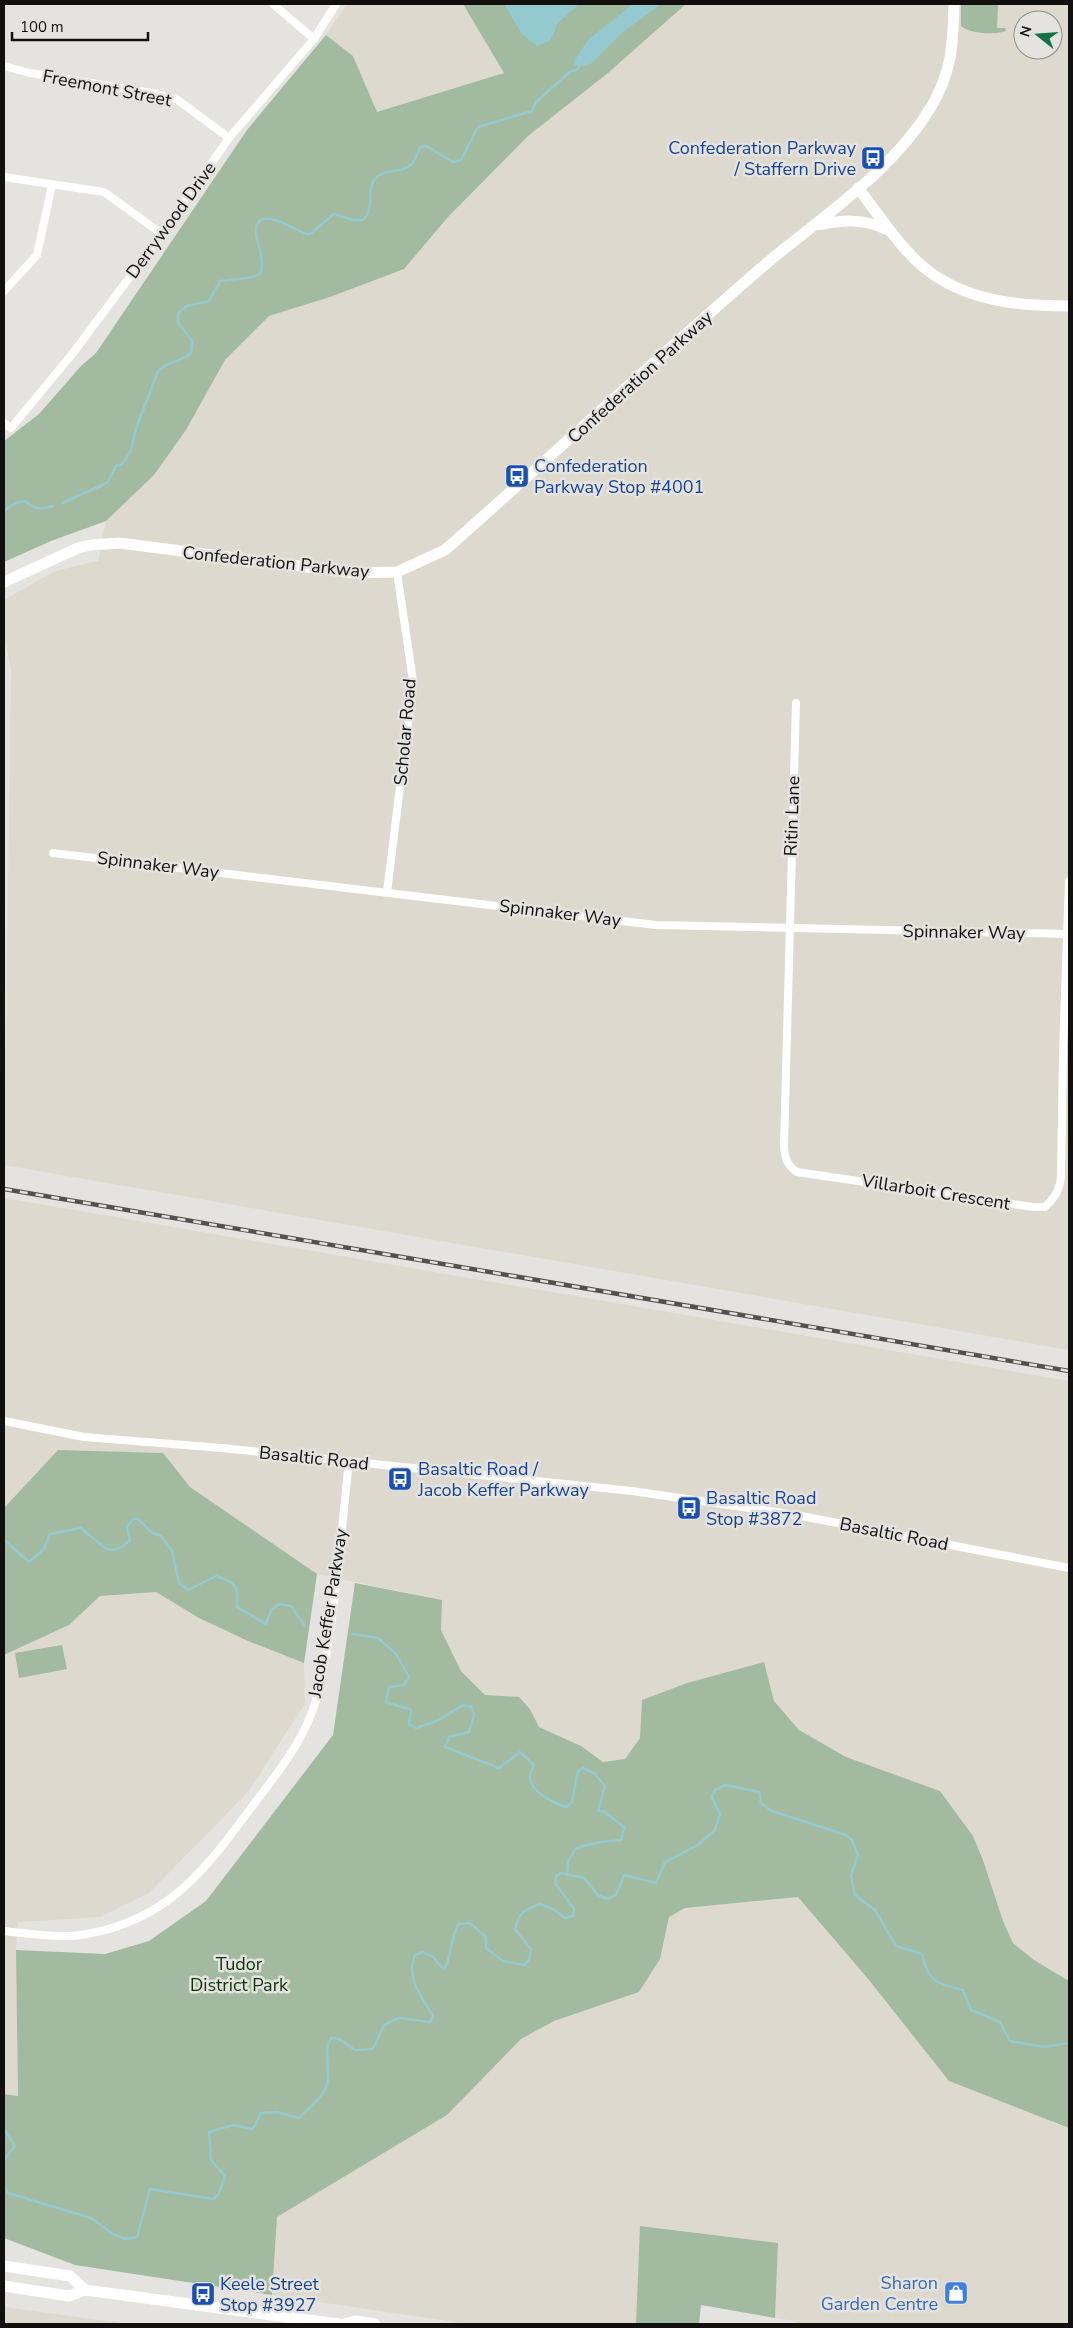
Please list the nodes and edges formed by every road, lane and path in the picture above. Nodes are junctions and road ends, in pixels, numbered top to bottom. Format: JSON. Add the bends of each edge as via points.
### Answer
{"nodes":[{"id":1,"x":273,"y":4,"type":"edge"},
{"id":2,"x":336,"y":4,"type":"edge"},
{"id":3,"x":954,"y":4,"type":"edge"},
{"id":4,"x":314,"y":39,"type":"junction"},
{"id":5,"x":4,"y":66,"type":"edge"},
{"id":6,"x":229,"y":138,"type":"junction"},
{"id":7,"x":4,"y":177,"type":"edge"},
{"id":8,"x":52,"y":185,"type":"junction"},
{"id":9,"x":858,"y":188,"type":"junction"},
{"id":10,"x":814,"y":225,"type":"junction"},
{"id":11,"x":892,"y":232,"type":"junction"},
{"id":12,"x":162,"y":234,"type":"junction"},
{"id":13,"x":4,"y":290,"type":"edge"},
{"id":14,"x":1069,"y":306,"type":"edge"},
{"id":15,"x":4,"y":423,"type":"edge"},
{"id":16,"x":396,"y":572,"type":"junction"},
{"id":17,"x":4,"y":582,"type":"edge"},
{"id":18,"x":796,"y":703,"type":"dead end"},
{"id":19,"x":53,"y":853,"type":"dead end"},
{"id":20,"x":1069,"y":881,"type":"edge"},
{"id":21,"x":387,"y":892,"type":"junction"},
{"id":22,"x":788,"y":929,"type":"junction"},
{"id":23,"x":1068,"y":934,"type":"edge"},
{"id":24,"x":4,"y":1421,"type":"edge"},
{"id":25,"x":349,"y":1462,"type":"junction"},
{"id":26,"x":1069,"y":1568,"type":"edge"},
{"id":27,"x":4,"y":1931,"type":"edge"},
{"id":28,"x":4,"y":2266,"type":"edge"},
{"id":29,"x":4,"y":2286,"type":"edge"},
{"id":30,"x":85,"y":2290,"type":"junction"},
{"id":31,"x":339,"y":2324,"type":"edge"},
{"id":32,"x":344,"y":2324,"type":"edge"},
{"id":33,"x":374,"y":2324,"type":"edge"}],
"edges":[{"from":1,"to":4,"type":"street"},
{"from":2,"to":4,"type":"street","name":"Derrywood Drive"},
{"from":3,"to":9,"type":"street","name":"Confederation Parkway","via":[[950,63],[941,88],[900,148]]},
{"from":4,"to":6,"type":"street","name":"Derrywood Drive"},
{"from":5,"to":6,"type":"street","name":"Freemont Street","via":[[30,74],[178,100]]},
{"from":6,"to":12,"type":"street","name":"Derrywood Drive"},
{"from":7,"to":8,"type":"street"},
{"from":8,"to":12,"type":"street","via":[[104,192]]},
{"from":8,"to":13,"type":"street","via":[[37,254]]},
{"from":9,"to":10,"type":"street","name":"Confederation Parkway"},
{"from":9,"to":11,"type":"street"},
{"from":10,"to":11,"type":"street","via":[[841,220],[873,223]]},
{"from":10,"to":16,"type":"street","name":"Confederation Parkway","via":[[445,550]]},
{"from":11,"to":14,"type":"street","via":[[933,274],[989,300],[1034,306]]},
{"from":12,"to":15,"type":"street","name":"Derrywood Drive","via":[[73,353],[11,428]]},
{"from":16,"to":17,"type":"street","name":"Confederation Parkway","via":[[354,572],[119,543],[78,548]]},
{"from":16,"to":21,"type":"street","name":"Scholar Road","via":[[413,681]]},
{"from":18,"to":22,"type":"street","name":"Ritin Lane"},
{"from":19,"to":21,"type":"street","name":"Spinnaker Way"},
{"from":20,"to":23,"type":"street"},
{"from":21,"to":22,"type":"street","name":"Spinnaker Way","via":[[656,925]]},
{"from":22,"to":23,"type":"street","name":"Spinnaker Way"},
{"from":22,"to":23,"type":"street","name":"Villarboit Crescent","via":[[784,1158],[789,1166],[797,1172],[1033,1207],[1045,1207],[1060,1187]]},
{"from":24,"to":25,"type":"street","name":"Basaltic Road","via":[[84,1436]]},
{"from":25,"to":26,"type":"street","name":"Basaltic Road","via":[[632,1491],[747,1507]]},
{"from":25,"to":27,"type":"street","name":"Jacob Keffer Parkway","via":[[336,1579],[317,1698],[301,1737],[278,1772],[220,1850],[188,1886],[168,1901],[122,1925],[86,1934]]},
{"from":28,"to":30,"type":"street","via":[[70,2276]]},
{"from":29,"to":30,"type":"street","via":[[69,2296]]},
{"from":30,"to":31,"type":"street"},
{"from":32,"to":33,"type":"street","via":[[355,2321]]}]}
